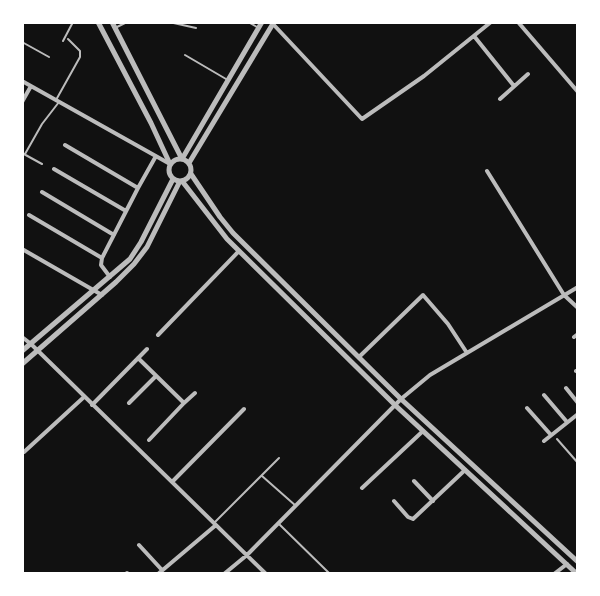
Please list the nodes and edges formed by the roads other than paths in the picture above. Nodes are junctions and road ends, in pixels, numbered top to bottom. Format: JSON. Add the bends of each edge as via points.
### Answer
{"nodes":[{"id":1,"x":73,"y":22,"type":"edge"},
{"id":2,"x":98,"y":22,"type":"edge"},
{"id":3,"x":127,"y":22,"type":"edge"},
{"id":4,"x":170,"y":22,"type":"edge"},
{"id":5,"x":248,"y":22,"type":"edge"},
{"id":6,"x":491,"y":22,"type":"edge"},
{"id":7,"x":518,"y":22,"type":"edge"},
{"id":8,"x":273,"y":23,"type":"edge"},
{"id":9,"x":113,"y":25,"type":"edge"},
{"id":10,"x":261,"y":25,"type":"edge"},
{"id":11,"x":196,"y":28,"type":"dead end"},
{"id":12,"x":474,"y":36,"type":"junction"},
{"id":13,"x":68,"y":39,"type":"dead end"},
{"id":14,"x":63,"y":41,"type":"dead end"},
{"id":15,"x":22,"y":42,"type":"edge"},
{"id":16,"x":184,"y":56,"type":"dead end"},
{"id":17,"x":49,"y":57,"type":"dead end"},
{"id":18,"x":528,"y":74,"type":"dead end"},
{"id":19,"x":228,"y":80,"type":"junction"},
{"id":20,"x":22,"y":81,"type":"edge"},
{"id":21,"x":31,"y":86,"type":"junction"},
{"id":22,"x":514,"y":86,"type":"junction"},
{"id":23,"x":578,"y":92,"type":"edge"},
{"id":24,"x":500,"y":99,"type":"dead end"},
{"id":25,"x":58,"y":101,"type":"junction"},
{"id":26,"x":22,"y":102,"type":"edge"},
{"id":27,"x":64,"y":145,"type":"dead end"},
{"id":28,"x":24,"y":154,"type":"edge"},
{"id":29,"x":156,"y":156,"type":"junction"},
{"id":30,"x":182,"y":159,"type":"junction"},
{"id":31,"x":189,"y":163,"type":"junction"},
{"id":32,"x":42,"y":164,"type":"dead end"},
{"id":33,"x":170,"y":164,"type":"junction"},
{"id":34,"x":54,"y":168,"type":"dead end"},
{"id":35,"x":486,"y":172,"type":"dead end"},
{"id":36,"x":191,"y":174,"type":"junction"},
{"id":37,"x":174,"y":179,"type":"junction"},
{"id":38,"x":181,"y":181,"type":"junction"},
{"id":39,"x":138,"y":188,"type":"junction"},
{"id":40,"x":42,"y":192,"type":"dead end"},
{"id":41,"x":126,"y":211,"type":"junction"},
{"id":42,"x":29,"y":215,"type":"dead end"},
{"id":43,"x":114,"y":235,"type":"junction"},
{"id":44,"x":22,"y":249,"type":"edge"},
{"id":45,"x":239,"y":251,"type":"junction"},
{"id":46,"x":102,"y":258,"type":"junction"},
{"id":47,"x":110,"y":277,"type":"junction"},
{"id":48,"x":578,"y":287,"type":"edge"},
{"id":49,"x":94,"y":290,"type":"junction"},
{"id":50,"x":102,"y":295,"type":"junction"},
{"id":51,"x":564,"y":295,"type":"junction"},
{"id":52,"x":578,"y":308,"type":"edge"},
{"id":53,"x":158,"y":335,"type":"dead end"},
{"id":54,"x":22,"y":338,"type":"edge"},
{"id":55,"x":31,"y":344,"type":"junction"},
{"id":56,"x":147,"y":349,"type":"dead end"},
{"id":57,"x":22,"y":351,"type":"edge"},
{"id":58,"x":38,"y":351,"type":"junction"},
{"id":59,"x":467,"y":353,"type":"junction"},
{"id":60,"x":359,"y":357,"type":"junction"},
{"id":61,"x":138,"y":358,"type":"junction"},
{"id":62,"x":22,"y":364,"type":"edge"},
{"id":63,"x":156,"y":376,"type":"junction"},
{"id":64,"x":566,"y":388,"type":"dead end"},
{"id":65,"x":195,"y":393,"type":"dead end"},
{"id":66,"x":544,"y":395,"type":"dead end"},
{"id":67,"x":84,"y":397,"type":"junction"},
{"id":68,"x":401,"y":399,"type":"junction"},
{"id":69,"x":129,"y":403,"type":"dead end"},
{"id":70,"x":184,"y":403,"type":"junction"},
{"id":71,"x":578,"y":403,"type":"edge"},
{"id":72,"x":92,"y":405,"type":"junction"},
{"id":73,"x":395,"y":405,"type":"junction"},
{"id":74,"x":527,"y":408,"type":"dead end"},
{"id":75,"x":244,"y":409,"type":"dead end"},
{"id":76,"x":578,"y":414,"type":"edge"},
{"id":77,"x":567,"y":422,"type":"junction"},
{"id":78,"x":423,"y":431,"type":"junction"},
{"id":79,"x":551,"y":435,"type":"junction"},
{"id":80,"x":557,"y":439,"type":"dead end"},
{"id":81,"x":149,"y":440,"type":"dead end"},
{"id":82,"x":544,"y":441,"type":"dead end"},
{"id":83,"x":24,"y":452,"type":"dead end"},
{"id":84,"x":278,"y":458,"type":"dead end"},
{"id":85,"x":578,"y":463,"type":"edge"},
{"id":86,"x":465,"y":470,"type":"junction"},
{"id":87,"x":262,"y":475,"type":"junction"},
{"id":88,"x":414,"y":481,"type":"dead end"},
{"id":89,"x":172,"y":482,"type":"junction"},
{"id":90,"x":362,"y":488,"type":"dead end"},
{"id":91,"x":394,"y":501,"type":"dead end"},
{"id":92,"x":433,"y":501,"type":"junction"},
{"id":93,"x":296,"y":506,"type":"junction"},
{"id":94,"x":215,"y":524,"type":"junction"},
{"id":95,"x":279,"y":524,"type":"junction"},
{"id":96,"x":139,"y":545,"type":"dead end"},
{"id":97,"x":247,"y":555,"type":"junction"},
{"id":98,"x":578,"y":562,"type":"edge"},
{"id":99,"x":567,"y":564,"type":"junction"},
{"id":100,"x":162,"y":570,"type":"junction"},
{"id":101,"x":262,"y":570,"type":"junction"},
{"id":102,"x":158,"y":574,"type":"edge"},
{"id":103,"x":224,"y":574,"type":"edge"},
{"id":104,"x":258,"y":574,"type":"edge"},
{"id":105,"x":266,"y":574,"type":"edge"},
{"id":106,"x":330,"y":574,"type":"edge"},
{"id":107,"x":554,"y":574,"type":"edge"},
{"id":108,"x":577,"y":574,"type":"edge"}],
"edges":[{"from":1,"to":14,"type":"lane"},
{"from":2,"to":33,"type":"street"},
{"from":3,"to":9,"type":"lane"},
{"from":4,"to":11,"type":"lane"},
{"from":5,"to":10,"type":"lane"},
{"from":6,"to":12,"type":"street"},
{"from":7,"to":23,"type":"street"},
{"from":8,"to":12,"type":"street","via":[[362,119]]},
{"from":8,"to":31,"type":"street"},
{"from":9,"to":30,"type":"street"},
{"from":10,"to":19,"type":"street"},
{"from":12,"to":22,"type":"street"},
{"from":13,"to":25,"type":"lane","via":[[80,51],[80,57]]},
{"from":15,"to":17,"type":"lane"},
{"from":16,"to":19,"type":"lane"},
{"from":18,"to":22,"type":"street"},
{"from":19,"to":30,"type":"street"},
{"from":20,"to":21,"type":"street"},
{"from":21,"to":25,"type":"street"},
{"from":21,"to":26,"type":"street"},
{"from":22,"to":24,"type":"street"},
{"from":25,"to":28,"type":"lane"},
{"from":25,"to":29,"type":"street"},
{"from":27,"to":39,"type":"street"},
{"from":28,"to":32,"type":"lane"},
{"from":29,"to":33,"type":"street"},
{"from":29,"to":39,"type":"street"},
{"from":30,"to":31,"type":"street"},
{"from":30,"to":33,"type":"street"},
{"from":31,"to":36,"type":"street"},
{"from":33,"to":37,"type":"street","via":[[169,172]]},
{"from":34,"to":41,"type":"street"},
{"from":35,"to":51,"type":"street"},
{"from":36,"to":38,"type":"street"},
{"from":36,"to":60,"type":"street","via":[[233,233]]},
{"from":37,"to":38,"type":"street"},
{"from":37,"to":47,"type":"street","via":[[130,259]]},
{"from":38,"to":45,"type":"street"},
{"from":38,"to":50,"type":"street","via":[[147,247]]},
{"from":39,"to":41,"type":"street"},
{"from":40,"to":43,"type":"street"},
{"from":41,"to":43,"type":"street"},
{"from":42,"to":46,"type":"street"},
{"from":43,"to":46,"type":"street"},
{"from":44,"to":49,"type":"street"},
{"from":45,"to":53,"type":"street"},
{"from":45,"to":73,"type":"street"},
{"from":46,"to":47,"type":"street","via":[[101,265]]},
{"from":47,"to":49,"type":"street"},
{"from":48,"to":51,"type":"street"},
{"from":49,"to":50,"type":"street"},
{"from":49,"to":55,"type":"street"},
{"from":50,"to":58,"type":"street"},
{"from":51,"to":52,"type":"street"},
{"from":51,"to":59,"type":"street"},
{"from":54,"to":55,"type":"street"},
{"from":55,"to":57,"type":"street"},
{"from":55,"to":58,"type":"street"},
{"from":56,"to":61,"type":"street"},
{"from":58,"to":62,"type":"street"},
{"from":58,"to":67,"type":"street"},
{"from":59,"to":60,"type":"street","via":[[423,295]]},
{"from":59,"to":68,"type":"street","via":[[430,375]]},
{"from":60,"to":68,"type":"street"},
{"from":61,"to":63,"type":"street"},
{"from":61,"to":72,"type":"street"},
{"from":63,"to":69,"type":"street"},
{"from":63,"to":70,"type":"street"},
{"from":64,"to":71,"type":"street"},
{"from":65,"to":70,"type":"street"},
{"from":66,"to":77,"type":"street"},
{"from":67,"to":72,"type":"street"},
{"from":67,"to":83,"type":"street"},
{"from":68,"to":73,"type":"street"},
{"from":68,"to":98,"type":"street"},
{"from":70,"to":81,"type":"street"},
{"from":72,"to":89,"type":"street"},
{"from":73,"to":78,"type":"street"},
{"from":73,"to":93,"type":"street"},
{"from":74,"to":79,"type":"street"},
{"from":75,"to":89,"type":"street"},
{"from":76,"to":77,"type":"street"},
{"from":77,"to":79,"type":"street"},
{"from":78,"to":86,"type":"street"},
{"from":78,"to":90,"type":"street"},
{"from":79,"to":82,"type":"street"},
{"from":80,"to":85,"type":"lane"},
{"from":84,"to":87,"type":"lane"},
{"from":86,"to":92,"type":"street"},
{"from":86,"to":99,"type":"street"},
{"from":87,"to":93,"type":"lane"},
{"from":87,"to":94,"type":"lane"},
{"from":88,"to":92,"type":"street"},
{"from":89,"to":94,"type":"street"},
{"from":91,"to":92,"type":"street","via":[[413,519]]},
{"from":93,"to":95,"type":"street"},
{"from":94,"to":97,"type":"street"},
{"from":94,"to":100,"type":"street"},
{"from":95,"to":97,"type":"street"},
{"from":95,"to":106,"type":"lane"},
{"from":96,"to":100,"type":"street"},
{"from":97,"to":101,"type":"street"},
{"from":97,"to":103,"type":"street"},
{"from":99,"to":107,"type":"street"},
{"from":99,"to":108,"type":"street"},
{"from":100,"to":102,"type":"street"},
{"from":101,"to":104,"type":"street"},
{"from":101,"to":105,"type":"street"}]}
